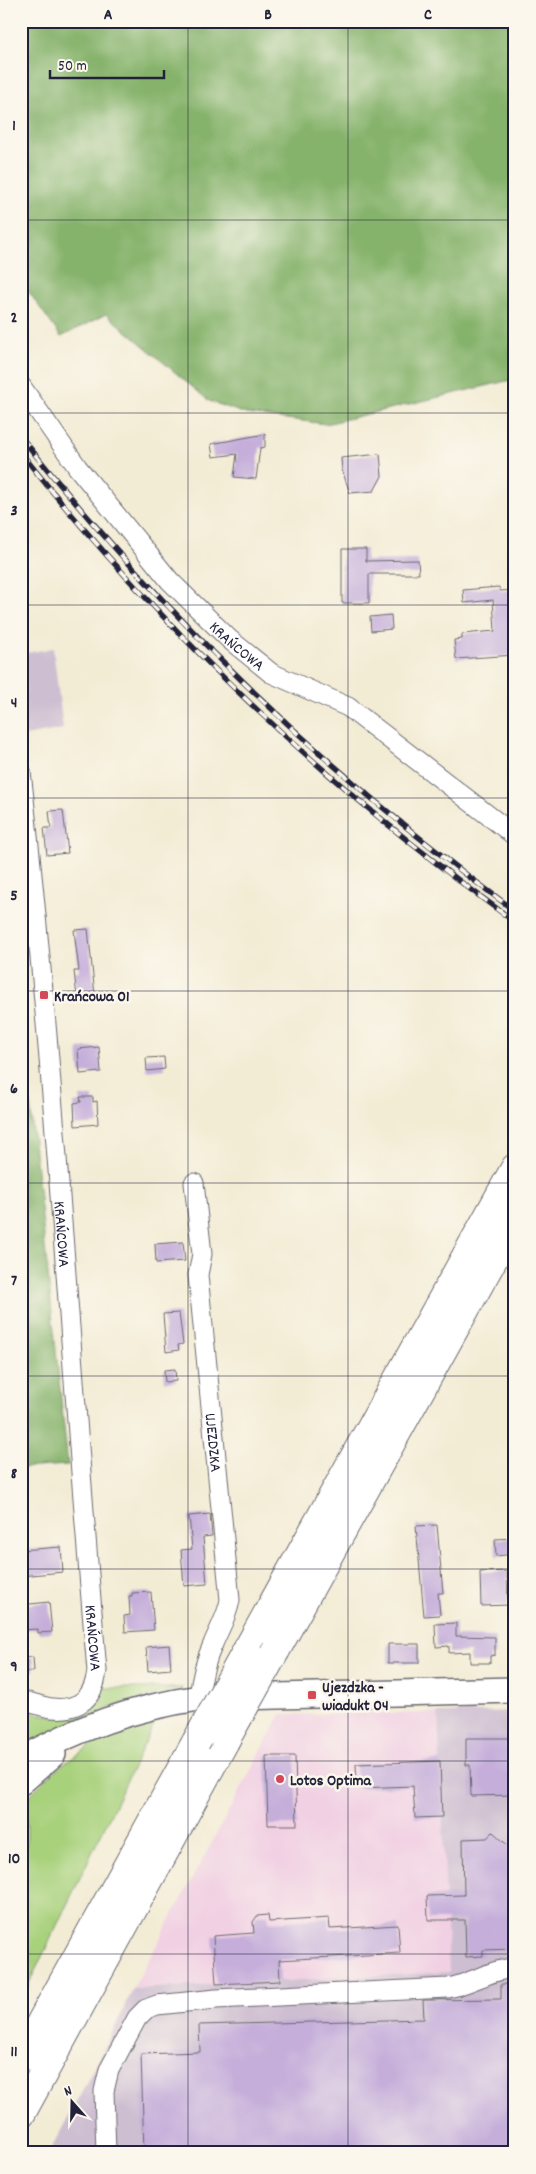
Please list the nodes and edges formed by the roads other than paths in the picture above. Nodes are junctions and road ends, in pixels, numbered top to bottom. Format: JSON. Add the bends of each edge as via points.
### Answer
{"nodes":[{"id":1,"x":21,"y":386,"type":"edge"},
{"id":2,"x":21,"y":772,"type":"edge"},
{"id":3,"x":515,"y":836,"type":"edge"},
{"id":4,"x":515,"y":1168,"type":"edge"},
{"id":5,"x":194,"y":1183,"type":"dead end"},
{"id":6,"x":515,"y":1220,"type":"edge"},
{"id":7,"x":515,"y":1690,"type":"edge"},
{"id":8,"x":199,"y":1698,"type":"junction"},
{"id":9,"x":21,"y":1701,"type":"edge"},
{"id":10,"x":87,"y":1729,"type":"junction"},
{"id":11,"x":21,"y":1760,"type":"edge"},
{"id":12,"x":21,"y":1782,"type":"edge"},
{"id":13,"x":515,"y":1968,"type":"edge"},
{"id":14,"x":21,"y":2058,"type":"edge"},
{"id":15,"x":21,"y":2114,"type":"edge"},
{"id":16,"x":106,"y":2153,"type":"edge"}],
"edges":[{"from":1,"to":3,"type":"street","name":"KRAŃCOWA","via":[[78,468],[158,566],[229,639],[271,673],[348,707]]},
{"from":2,"to":9,"type":"street","name":"KRAŃCOWA","via":[[45,1011],[97,1671],[90,1695],[82,1703],[69,1708],[52,1708]]},
{"from":4,"to":14,"type":"highway","bridge":true},
{"from":5,"to":8,"type":"street","name":"UJEZDZKA","via":[[202,1254],[198,1275],[230,1600],[228,1613],[212,1646]]},
{"from":6,"to":15,"type":"highway","bridge":true},
{"from":7,"to":8,"type":"main road"},
{"from":8,"to":10,"type":"main road","via":[[152,1706]]},
{"from":10,"to":11,"type":"main road"},
{"from":10,"to":12,"type":"main road"},
{"from":13,"to":16,"type":"street","via":[[496,1971],[463,1986],[448,1988],[216,1999],[157,2005],[137,2018],[108,2070],[104,2091]]}]}
